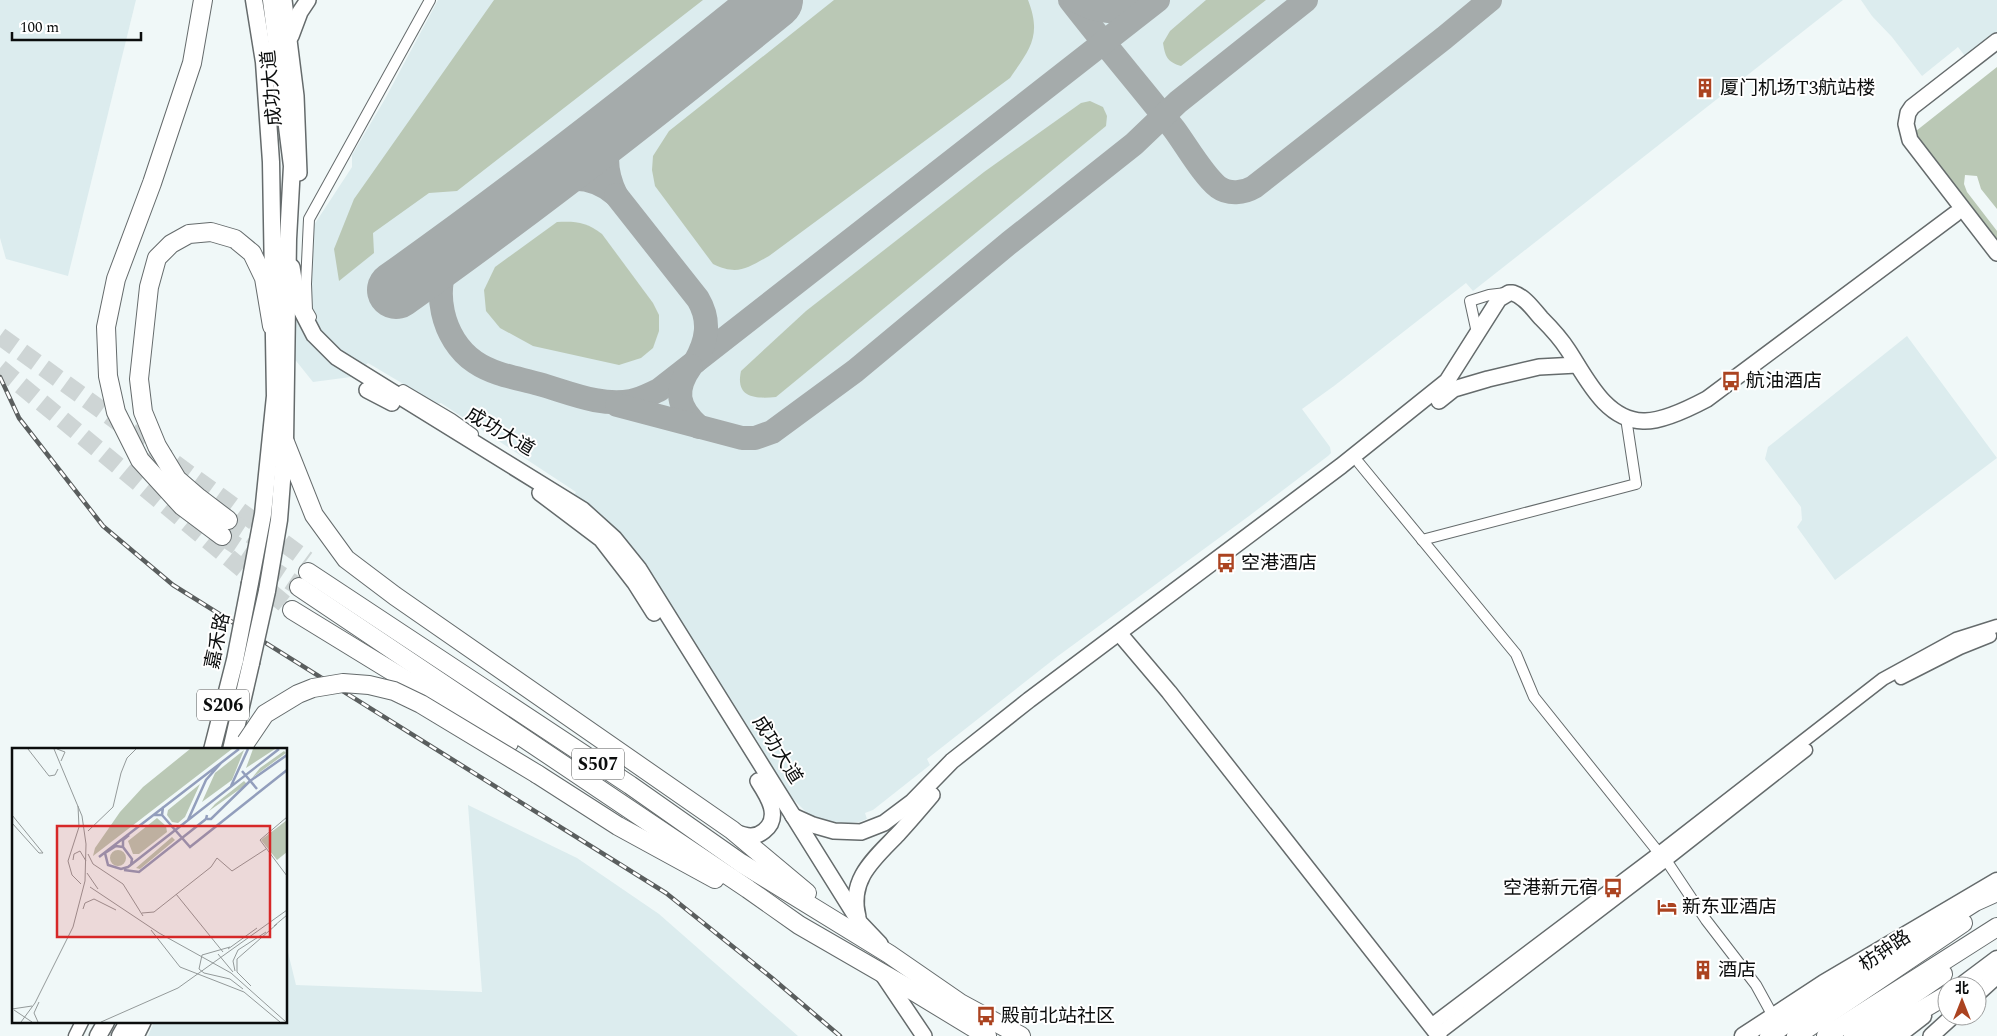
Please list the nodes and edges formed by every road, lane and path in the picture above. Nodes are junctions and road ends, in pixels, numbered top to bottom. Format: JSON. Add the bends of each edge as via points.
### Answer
{"nodes":[{"id":1,"x":203,"y":0,"type":"edge"},
{"id":2,"x":254,"y":0,"type":"edge"},
{"id":3,"x":271,"y":0,"type":"edge"},
{"id":4,"x":284,"y":0,"type":"edge"},
{"id":5,"x":308,"y":0,"type":"edge"},
{"id":6,"x":430,"y":0,"type":"edge"},
{"id":7,"x":290,"y":40,"type":"junction"},
{"id":8,"x":1997,"y":40,"type":"edge"},
{"id":9,"x":1955,"y":214,"type":"dead end"},
{"id":10,"x":288,"y":239,"type":"junction"},
{"id":11,"x":1997,"y":253,"type":"edge"},
{"id":12,"x":1509,"y":292,"type":"junction"},
{"id":13,"x":272,"y":326,"type":"junction"},
{"id":14,"x":1477,"y":333,"type":"junction"},
{"id":15,"x":1577,"y":365,"type":"junction"},
{"id":16,"x":367,"y":390,"type":"dead end"},
{"id":17,"x":1626,"y":418,"type":"junction"},
{"id":18,"x":285,"y":442,"type":"junction"},
{"id":19,"x":1358,"y":463,"type":"junction"},
{"id":20,"x":524,"y":472,"type":"junction"},
{"id":21,"x":228,"y":520,"type":"tunnel mouth"},
{"id":22,"x":222,"y":536,"type":"tunnel mouth"},
{"id":23,"x":1422,"y":540,"type":"junction"},
{"id":24,"x":292,"y":610,"type":"tunnel mouth"},
{"id":25,"x":1997,"y":626,"type":"edge"},
{"id":26,"x":1997,"y":634,"type":"edge"},
{"id":27,"x":1122,"y":636,"type":"junction"},
{"id":28,"x":238,"y":746,"type":"edge"},
{"id":29,"x":213,"y":748,"type":"edge"},
{"id":30,"x":793,"y":816,"type":"junction"},
{"id":31,"x":732,"y":830,"type":"junction"},
{"id":32,"x":1663,"y":857,"type":"junction"},
{"id":33,"x":1997,"y":880,"type":"edge"},
{"id":34,"x":748,"y":889,"type":"junction"},
{"id":35,"x":1997,"y":892,"type":"edge"},
{"id":36,"x":1997,"y":901,"type":"edge"},
{"id":37,"x":799,"y":926,"type":"junction"},
{"id":38,"x":858,"y":928,"type":"junction"},
{"id":39,"x":1997,"y":928,"type":"edge"},
{"id":40,"x":1997,"y":959,"type":"edge"},
{"id":41,"x":883,"y":975,"type":"junction"},
{"id":42,"x":1974,"y":976,"type":"edge"},
{"id":43,"x":1997,"y":976,"type":"edge"},
{"id":44,"x":1987,"y":985,"type":"edge"},
{"id":45,"x":1937,"y":1002,"type":"edge"},
{"id":46,"x":1773,"y":1016,"type":"junction"},
{"id":47,"x":81,"y":1024,"type":"edge"},
{"id":48,"x":105,"y":1024,"type":"edge"},
{"id":49,"x":127,"y":1024,"type":"edge"},
{"id":50,"x":142,"y":1024,"type":"edge"},
{"id":51,"x":1942,"y":1026,"type":"edge"},
{"id":52,"x":1799,"y":1027,"type":"edge"},
{"id":53,"x":1436,"y":1032,"type":"edge"},
{"id":54,"x":1886,"y":1034,"type":"edge"},
{"id":55,"x":75,"y":1036,"type":"edge"},
{"id":56,"x":98,"y":1036,"type":"edge"},
{"id":57,"x":120,"y":1036,"type":"edge"},
{"id":58,"x":136,"y":1036,"type":"edge"},
{"id":59,"x":924,"y":1036,"type":"edge"},
{"id":60,"x":987,"y":1036,"type":"edge"},
{"id":61,"x":1021,"y":1036,"type":"edge"},
{"id":62,"x":1743,"y":1036,"type":"edge"},
{"id":63,"x":1769,"y":1036,"type":"edge"},
{"id":64,"x":1826,"y":1036,"type":"edge"},
{"id":65,"x":1853,"y":1036,"type":"edge"},
{"id":66,"x":1931,"y":1036,"type":"edge"}],
"edges":[{"from":1,"to":22,"type":"highway","via":[[192,63],[116,279],[106,327],[108,376],[116,412],[140,460],[182,506]]},
{"from":2,"to":13,"type":"main road","name":"嘉禾路","via":[[264,62],[271,162]]},
{"from":3,"to":10,"type":"main road","name":"嘉禾路","via":[[292,166]]},
{"from":4,"to":7,"type":"main road","name":"成功大道"},
{"from":5,"to":7,"type":"main road"},
{"from":6,"to":20,"type":"street","via":[[309,219],[307,310],[322,336],[345,356],[452,418]]},
{"from":7,"to":10,"type":"main road","name":"成功大道","via":[[299,172]]},
{"from":8,"to":11,"type":"main road","via":[[1916,104],[1908,113],[1906,124],[1907,133],[1919,153]]},
{"from":9,"to":17,"type":"main road","via":[[1707,399],[1680,412],[1644,421]]},
{"from":10,"to":18,"type":"main road","name":"嘉禾路"},
{"from":10,"to":20,"type":"main road","name":"成功大道","via":[[298,304],[314,334],[336,357]]},
{"from":12,"to":14,"type":"main road","via":[[1499,299]]},
{"from":12,"to":14,"type":"street","via":[[1470,301]]},
{"from":12,"to":15,"type":"main road","via":[[1526,301]]},
{"from":13,"to":21,"type":"highway","via":[[264,278],[252,253],[235,238],[211,232],[189,234],[171,244],[157,258],[149,287],[139,378],[143,412],[157,446],[177,479]]},
{"from":13,"to":29,"type":"main road","name":"嘉禾路","number":"S206","bridge":true,"via":[[275,396],[263,514],[235,660]]},
{"from":14,"to":27,"type":"main road","via":[[1447,381]]},
{"from":15,"to":17,"type":"main road","via":[[1606,404]]},
{"from":15,"to":19,"type":"main road","via":[[1539,367],[1454,389]]},
{"from":16,"to":31,"type":"main road","name":"成功大道","via":[[533,488],[601,539],[635,583],[767,795],[774,819],[768,828],[749,837]]},
{"from":17,"to":23,"type":"street","via":[[1636,484]]},
{"from":18,"to":28,"type":"main road","name":"嘉禾路","number":"S206","bridge":true,"via":[[279,520]]},
{"from":18,"to":31,"type":"highway","via":[[314,515],[346,559]]},
{"from":19,"to":23,"type":"street"},
{"from":19,"to":27,"type":"main road"},
{"from":20,"to":30,"type":"main road","name":"成功大道","via":[[583,510],[614,538],[639,569]]},
{"from":23,"to":32,"type":"street","via":[[1516,654],[1534,697]]},
{"from":24,"to":34,"type":"highway","number":"S507"},
{"from":25,"to":32,"type":"street","via":[[1956,639],[1883,679]]},
{"from":26,"to":32,"type":"street","via":[[1960,648],[1887,685]]},
{"from":27,"to":30,"type":"main road","via":[[1029,700],[952,761],[912,802],[884,823],[861,832],[834,831]]},
{"from":27,"to":38,"type":"main road","via":[[957,768],[871,861],[860,880],[854,903]]},
{"from":27,"to":53,"type":"main road"},
{"from":28,"to":37,"type":"highway","bridge":true,"via":[[265,714],[313,688],[343,683],[394,691],[421,704],[618,826]]},
{"from":30,"to":38,"type":"main road","name":"成功大道","via":[[829,873]]},
{"from":31,"to":38,"type":"highway"},
{"from":32,"to":46,"type":"street","via":[[1756,985]]},
{"from":32,"to":53,"type":"street"},
{"from":33,"to":46,"type":"main road"},
{"from":34,"to":37,"type":"highway","number":"S507"},
{"from":34,"to":38,"type":"highway","number":"S507","via":[[305,573],[630,785],[741,863]]},
{"from":35,"to":52,"type":"highway","via":[[1975,902]]},
{"from":36,"to":52,"type":"highway","name":"枋钟路"},
{"from":37,"to":41,"type":"highway","number":"S507"},
{"from":38,"to":61,"type":"highway","number":"S507","via":[[889,954],[960,1003]]},
{"from":39,"to":64,"type":"highway","name":"枋钟路"},
{"from":39,"to":65,"type":"highway","via":[[1956,964]]},
{"from":40,"to":42,"type":"main road"},
{"from":41,"to":59,"type":"main road"},
{"from":41,"to":60,"type":"highway","number":"S507"},
{"from":43,"to":44,"type":"main road"},
{"from":45,"to":54,"type":"highway"},
{"from":46,"to":62,"type":"main road"},
{"from":47,"to":55,"type":"street"},
{"from":48,"to":56,"type":"main road"},
{"from":49,"to":57,"type":"main road"},
{"from":50,"to":58,"type":"main road"},
{"from":51,"to":66,"type":"main road"},
{"from":52,"to":63,"type":"highway"}]}
